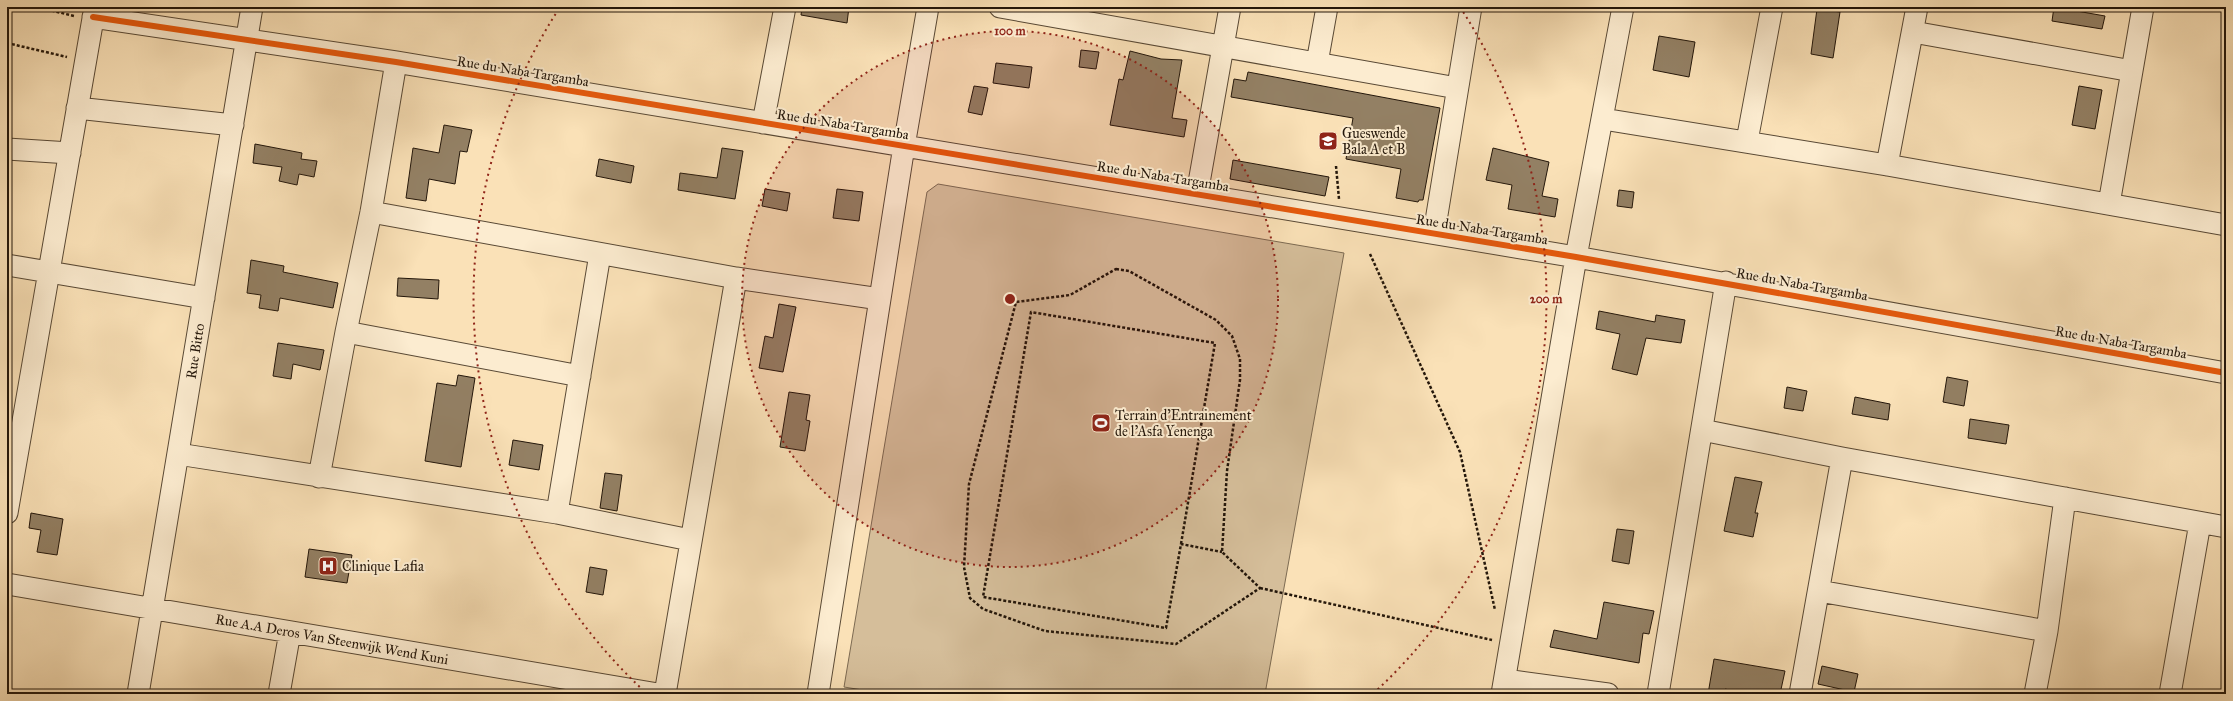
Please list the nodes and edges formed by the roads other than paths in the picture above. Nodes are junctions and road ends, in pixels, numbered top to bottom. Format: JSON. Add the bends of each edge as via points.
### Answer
{"nodes":[{"id":1,"x":252,"y":7,"type":"edge"},
{"id":2,"x":785,"y":7,"type":"edge"},
{"id":3,"x":928,"y":7,"type":"edge"},
{"id":4,"x":1000,"y":7,"type":"edge"},
{"id":5,"x":1230,"y":7,"type":"edge"},
{"id":6,"x":1327,"y":7,"type":"edge"},
{"id":7,"x":1471,"y":7,"type":"edge"},
{"id":8,"x":1623,"y":7,"type":"edge"},
{"id":9,"x":1772,"y":7,"type":"edge"},
{"id":10,"x":1917,"y":7,"type":"edge"},
{"id":11,"x":2143,"y":7,"type":"edge"},
{"id":12,"x":93,"y":15,"type":"edge"},
{"id":13,"x":1088,"y":15,"type":"edge"},
{"id":14,"x":1913,"y":32,"type":"junction"},
{"id":15,"x":246,"y":41,"type":"junction"},
{"id":16,"x":1223,"y":46,"type":"junction"},
{"id":17,"x":396,"y":62,"type":"junction"},
{"id":18,"x":1317,"y":63,"type":"junction"},
{"id":19,"x":2132,"y":71,"type":"junction"},
{"id":20,"x":1457,"y":88,"type":"junction"},
{"id":21,"x":77,"y":108,"type":"junction"},
{"id":22,"x":1604,"y":119,"type":"junction"},
{"id":23,"x":763,"y":123,"type":"junction"},
{"id":24,"x":233,"y":125,"type":"junction"},
{"id":25,"x":1747,"y":141,"type":"junction"},
{"id":26,"x":904,"y":146,"type":"junction"},
{"id":27,"x":7,"y":149,"type":"edge"},
{"id":28,"x":70,"y":153,"type":"junction"},
{"id":29,"x":1887,"y":165,"type":"junction"},
{"id":30,"x":1197,"y":194,"type":"junction"},
{"id":31,"x":2109,"y":204,"type":"junction"},
{"id":32,"x":371,"y":212,"type":"junction"},
{"id":33,"x":2226,"y":225,"type":"edge"},
{"id":34,"x":1434,"y":233,"type":"junction"},
{"id":35,"x":600,"y":254,"type":"junction"},
{"id":36,"x":1576,"y":257,"type":"junction"},
{"id":37,"x":7,"y":265,"type":"edge"},
{"id":38,"x":49,"y":272,"type":"junction"},
{"id":39,"x":736,"y":278,"type":"junction"},
{"id":40,"x":1726,"y":282,"type":"junction"},
{"id":41,"x":204,"y":298,"type":"junction"},
{"id":42,"x":880,"y":299,"type":"junction"},
{"id":43,"x":346,"y":332,"type":"junction"},
{"id":44,"x":2226,"y":371,"type":"edge"},
{"id":45,"x":580,"y":376,"type":"junction"},
{"id":46,"x":15,"y":423,"type":"edge"},
{"id":47,"x":1702,"y":430,"type":"junction"},
{"id":48,"x":178,"y":454,"type":"junction"},
{"id":49,"x":1842,"y":458,"type":"junction"},
{"id":50,"x":319,"y":477,"type":"junction"},
{"id":51,"x":2065,"y":498,"type":"junction"},
{"id":52,"x":7,"y":513,"type":"edge"},
{"id":53,"x":556,"y":513,"type":"junction"},
{"id":54,"x":2200,"y":523,"type":"junction"},
{"id":55,"x":2226,"y":527,"type":"edge"},
{"id":56,"x":690,"y":540,"type":"junction"},
{"id":57,"x":7,"y":584,"type":"edge"},
{"id":58,"x":1819,"y":591,"type":"junction"},
{"id":59,"x":153,"y":609,"type":"junction"},
{"id":60,"x":2047,"y":631,"type":"junction"},
{"id":61,"x":290,"y":632,"type":"junction"},
{"id":62,"x":1504,"y":687,"type":"edge"},
{"id":63,"x":138,"y":694,"type":"edge"},
{"id":64,"x":279,"y":694,"type":"edge"},
{"id":65,"x":658,"y":694,"type":"edge"},
{"id":66,"x":665,"y":694,"type":"edge"},
{"id":67,"x":818,"y":694,"type":"edge"},
{"id":68,"x":1608,"y":694,"type":"edge"},
{"id":69,"x":1658,"y":694,"type":"edge"},
{"id":70,"x":1800,"y":694,"type":"edge"},
{"id":71,"x":2035,"y":694,"type":"edge"},
{"id":72,"x":2170,"y":694,"type":"edge"}],
"edges":[{"from":1,"to":15,"type":"street","name":"Rue Bitto"},
{"from":2,"to":23,"type":"street"},
{"from":3,"to":26,"type":"street"},
{"from":4,"to":13,"type":"street"},
{"from":5,"to":16,"type":"street"},
{"from":6,"to":18,"type":"street"},
{"from":7,"to":20,"type":"street"},
{"from":8,"to":22,"type":"street"},
{"from":9,"to":25,"type":"street"},
{"from":10,"to":14,"type":"street"},
{"from":11,"to":19,"type":"street"},
{"from":12,"to":15,"type":"street","name":"Rue du Naba Targamba"},
{"from":12,"to":21,"type":"street"},
{"from":13,"to":16,"type":"street"},
{"from":14,"to":19,"type":"street"},
{"from":14,"to":29,"type":"street"},
{"from":15,"to":17,"type":"street","name":"Rue du Naba Targamba"},
{"from":15,"to":24,"type":"street","name":"Rue Bitto"},
{"from":16,"to":18,"type":"street"},
{"from":16,"to":30,"type":"street"},
{"from":17,"to":23,"type":"street","name":"Rue du Naba Targamba"},
{"from":17,"to":32,"type":"street"},
{"from":18,"to":20,"type":"street"},
{"from":19,"to":31,"type":"street"},
{"from":20,"to":34,"type":"street"},
{"from":21,"to":24,"type":"street"},
{"from":21,"to":28,"type":"street"},
{"from":22,"to":25,"type":"street"},
{"from":22,"to":36,"type":"street"},
{"from":23,"to":26,"type":"street","name":"Rue du Naba Targamba"},
{"from":24,"to":41,"type":"street","name":"Rue Bitto"},
{"from":25,"to":29,"type":"street"},
{"from":26,"to":30,"type":"street","name":"Rue du Naba Targamba"},
{"from":26,"to":42,"type":"street"},
{"from":27,"to":28,"type":"street"},
{"from":28,"to":38,"type":"street"},
{"from":29,"to":31,"type":"street"},
{"from":30,"to":34,"type":"street","name":"Rue du Naba Targamba"},
{"from":31,"to":33,"type":"street"},
{"from":32,"to":35,"type":"street"},
{"from":32,"to":43,"type":"street"},
{"from":34,"to":36,"type":"street","name":"Rue du Naba Targamba"},
{"from":35,"to":39,"type":"street"},
{"from":35,"to":45,"type":"street"},
{"from":36,"to":40,"type":"street","name":"Rue du Naba Targamba"},
{"from":36,"to":62,"type":"street"},
{"from":37,"to":38,"type":"street"},
{"from":38,"to":41,"type":"street"},
{"from":38,"to":46,"type":"street"},
{"from":39,"to":42,"type":"street"},
{"from":39,"to":56,"type":"street"},
{"from":40,"to":44,"type":"street","name":"Rue du Naba Targamba"},
{"from":40,"to":47,"type":"street"},
{"from":41,"to":48,"type":"street","name":"Rue Bitto"},
{"from":42,"to":67,"type":"street"},
{"from":43,"to":45,"type":"street"},
{"from":43,"to":50,"type":"street"},
{"from":45,"to":53,"type":"street"},
{"from":46,"to":52,"type":"street"},
{"from":47,"to":49,"type":"street"},
{"from":47,"to":69,"type":"street"},
{"from":48,"to":50,"type":"street"},
{"from":48,"to":59,"type":"street","name":"Rue Bitto"},
{"from":49,"to":51,"type":"street"},
{"from":49,"to":58,"type":"street"},
{"from":50,"to":53,"type":"street"},
{"from":51,"to":54,"type":"street"},
{"from":51,"to":60,"type":"street"},
{"from":53,"to":56,"type":"street"},
{"from":54,"to":55,"type":"street"},
{"from":54,"to":72,"type":"street"},
{"from":56,"to":66,"type":"street"},
{"from":57,"to":59,"type":"street","name":"Rue A.A Deros Van Steenwijk Wend Kuni"},
{"from":58,"to":60,"type":"street"},
{"from":58,"to":70,"type":"street"},
{"from":59,"to":61,"type":"street","name":"Rue A.A Deros Van Steenwijk Wend Kuni"},
{"from":59,"to":63,"type":"street","name":"Rue Bitto"},
{"from":60,"to":71,"type":"street"},
{"from":61,"to":64,"type":"street"},
{"from":61,"to":65,"type":"street","name":"Rue A.A Deros Van Steenwijk Wend Kuni"},
{"from":62,"to":68,"type":"street"}]}
